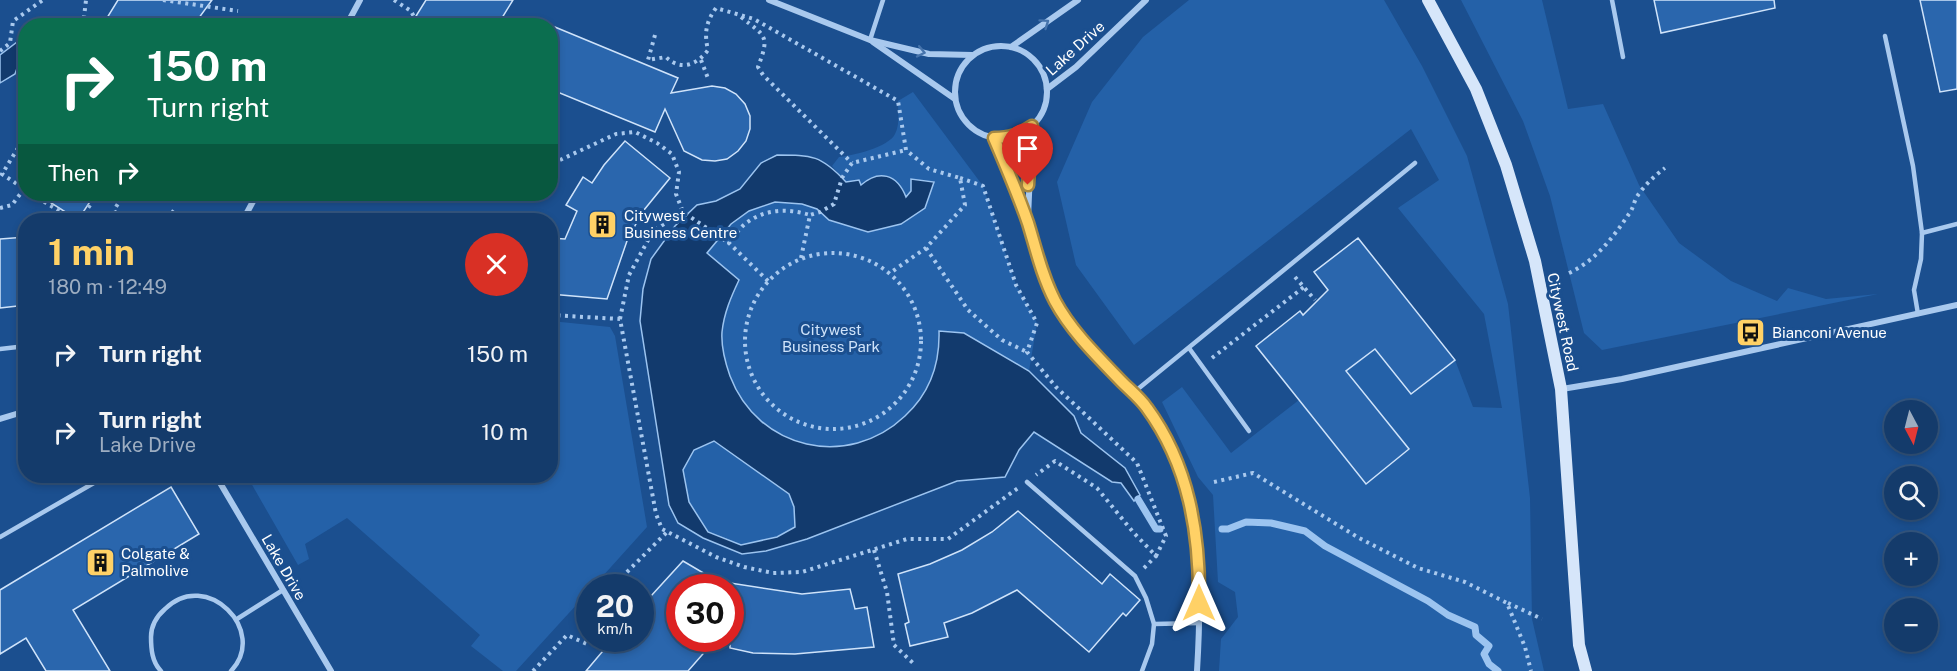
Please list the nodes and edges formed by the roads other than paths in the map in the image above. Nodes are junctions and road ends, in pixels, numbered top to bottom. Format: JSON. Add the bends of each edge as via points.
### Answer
{"nodes":[{"id":1,"x":360,"y":0,"type":"edge"},
{"id":2,"x":769,"y":0,"type":"edge"},
{"id":3,"x":883,"y":0,"type":"edge"},
{"id":4,"x":1078,"y":0,"type":"edge"},
{"id":5,"x":1146,"y":0,"type":"edge"},
{"id":6,"x":1428,"y":0,"type":"edge"},
{"id":7,"x":1612,"y":0,"type":"edge"},
{"id":8,"x":350,"y":18,"type":"edge"},
{"id":9,"x":1885,"y":36,"type":"dead end"},
{"id":10,"x":870,"y":40,"type":"junction"},
{"id":11,"x":1011,"y":46,"type":"junction"},
{"id":12,"x":972,"y":55,"type":"junction"},
{"id":13,"x":1623,"y":57,"type":"dead end"},
{"id":14,"x":1047,"y":89,"type":"junction"},
{"id":15,"x":955,"y":99,"type":"junction"},
{"id":16,"x":1032,"y":126,"type":"junction"},
{"id":17,"x":994,"y":138,"type":"junction"},
{"id":18,"x":1414,"y":163,"type":"dead end"},
{"id":19,"x":1957,"y":224,"type":"edge"},
{"id":20,"x":1028,"y":225,"type":"junction"},
{"id":21,"x":1922,"y":233,"type":"junction"},
{"id":22,"x":1957,"y":305,"type":"edge"},
{"id":23,"x":1918,"y":314,"type":"junction"},
{"id":24,"x":18,"y":347,"type":"edge"},
{"id":25,"x":1189,"y":348,"type":"junction"},
{"id":26,"x":0,"y":349,"type":"edge"},
{"id":27,"x":1561,"y":389,"type":"junction"},
{"id":28,"x":1133,"y":393,"type":"junction"},
{"id":29,"x":18,"y":413,"type":"edge"},
{"id":30,"x":0,"y":419,"type":"edge"},
{"id":31,"x":1249,"y":431,"type":"dead end"},
{"id":32,"x":1027,"y":482,"type":"road end"},
{"id":33,"x":94,"y":483,"type":"edge"},
{"id":34,"x":220,"y":483,"type":"edge"},
{"id":35,"x":0,"y":537,"type":"edge"},
{"id":36,"x":283,"y":590,"type":"junction"},
{"id":37,"x":237,"y":619,"type":"junction"},
{"id":38,"x":1199,"y":623,"type":"junction"},
{"id":39,"x":1154,"y":624,"type":"junction"},
{"id":40,"x":161,"y":671,"type":"edge"},
{"id":41,"x":231,"y":671,"type":"edge"},
{"id":42,"x":331,"y":671,"type":"edge"},
{"id":43,"x":1142,"y":671,"type":"edge"},
{"id":44,"x":1197,"y":671,"type":"edge"},
{"id":45,"x":1587,"y":671,"type":"edge"}],
"edges":[{"from":1,"to":8,"type":"street"},
{"from":2,"to":10,"type":"street"},
{"from":3,"to":10,"type":"lane"},
{"from":11,"to":4,"type":"street","one_way":true},
{"from":5,"to":14,"type":"street","name":"Lake Drive","via":[[1076,68]]},
{"from":6,"to":27,"type":"main road","name":"Citywest Road","via":[[1476,89],[1506,165],[1535,261]]},
{"from":7,"to":13,"type":"lane"},
{"from":9,"to":21,"type":"lane","via":[[1913,166]]},
{"from":10,"to":12,"type":"street","one_way":true,"via":[[929,54]]},
{"from":10,"to":15,"type":"street"},
{"from":11,"to":12,"type":"street","via":[[984,49]]},
{"from":11,"to":14,"type":"street","via":[[1036,62]]},
{"from":12,"to":15,"type":"street","via":[[958,75]]},
{"from":14,"to":16,"type":"street","via":[[1041,116]]},
{"from":15,"to":17,"type":"street","via":[[968,125]]},
{"from":16,"to":17,"type":"street","via":[[1021,134]]},
{"from":16,"to":20,"type":"street"},
{"from":17,"to":20,"type":"street"},
{"from":18,"to":25,"type":"lane"},
{"from":19,"to":21,"type":"lane"},
{"from":20,"to":28,"type":"street","via":[[1055,301],[1081,337]]},
{"from":21,"to":23,"type":"lane","via":[[1914,290]]},
{"from":22,"to":23,"type":"street"},
{"from":23,"to":27,"type":"street"},
{"from":24,"to":26,"type":"lane"},
{"from":25,"to":28,"type":"lane"},
{"from":25,"to":31,"type":"lane"},
{"from":27,"to":45,"type":"main road","name":"Citywest Road","via":[[1579,645]]},
{"from":28,"to":38,"type":"street","via":[[1147,407],[1170,446],[1190,499],[1198,548]]},
{"from":29,"to":30,"type":"street"},
{"from":32,"to":39,"type":"lane","via":[[1134,576]]},
{"from":33,"to":35,"type":"lane"},
{"from":34,"to":36,"type":"street","name":"Lake Drive"},
{"from":36,"to":37,"type":"lane"},
{"from":36,"to":42,"type":"street","name":"Lake Drive"},
{"from":37,"to":40,"type":"lane","via":[[221,603],[205,596],[171,603],[157,617],[151,632],[151,652]]},
{"from":37,"to":41,"type":"lane","via":[[242,648]]},
{"from":38,"to":39,"type":"lane"},
{"from":38,"to":44,"type":"street"},
{"from":39,"to":43,"type":"lane","via":[[1152,644]]}]}
